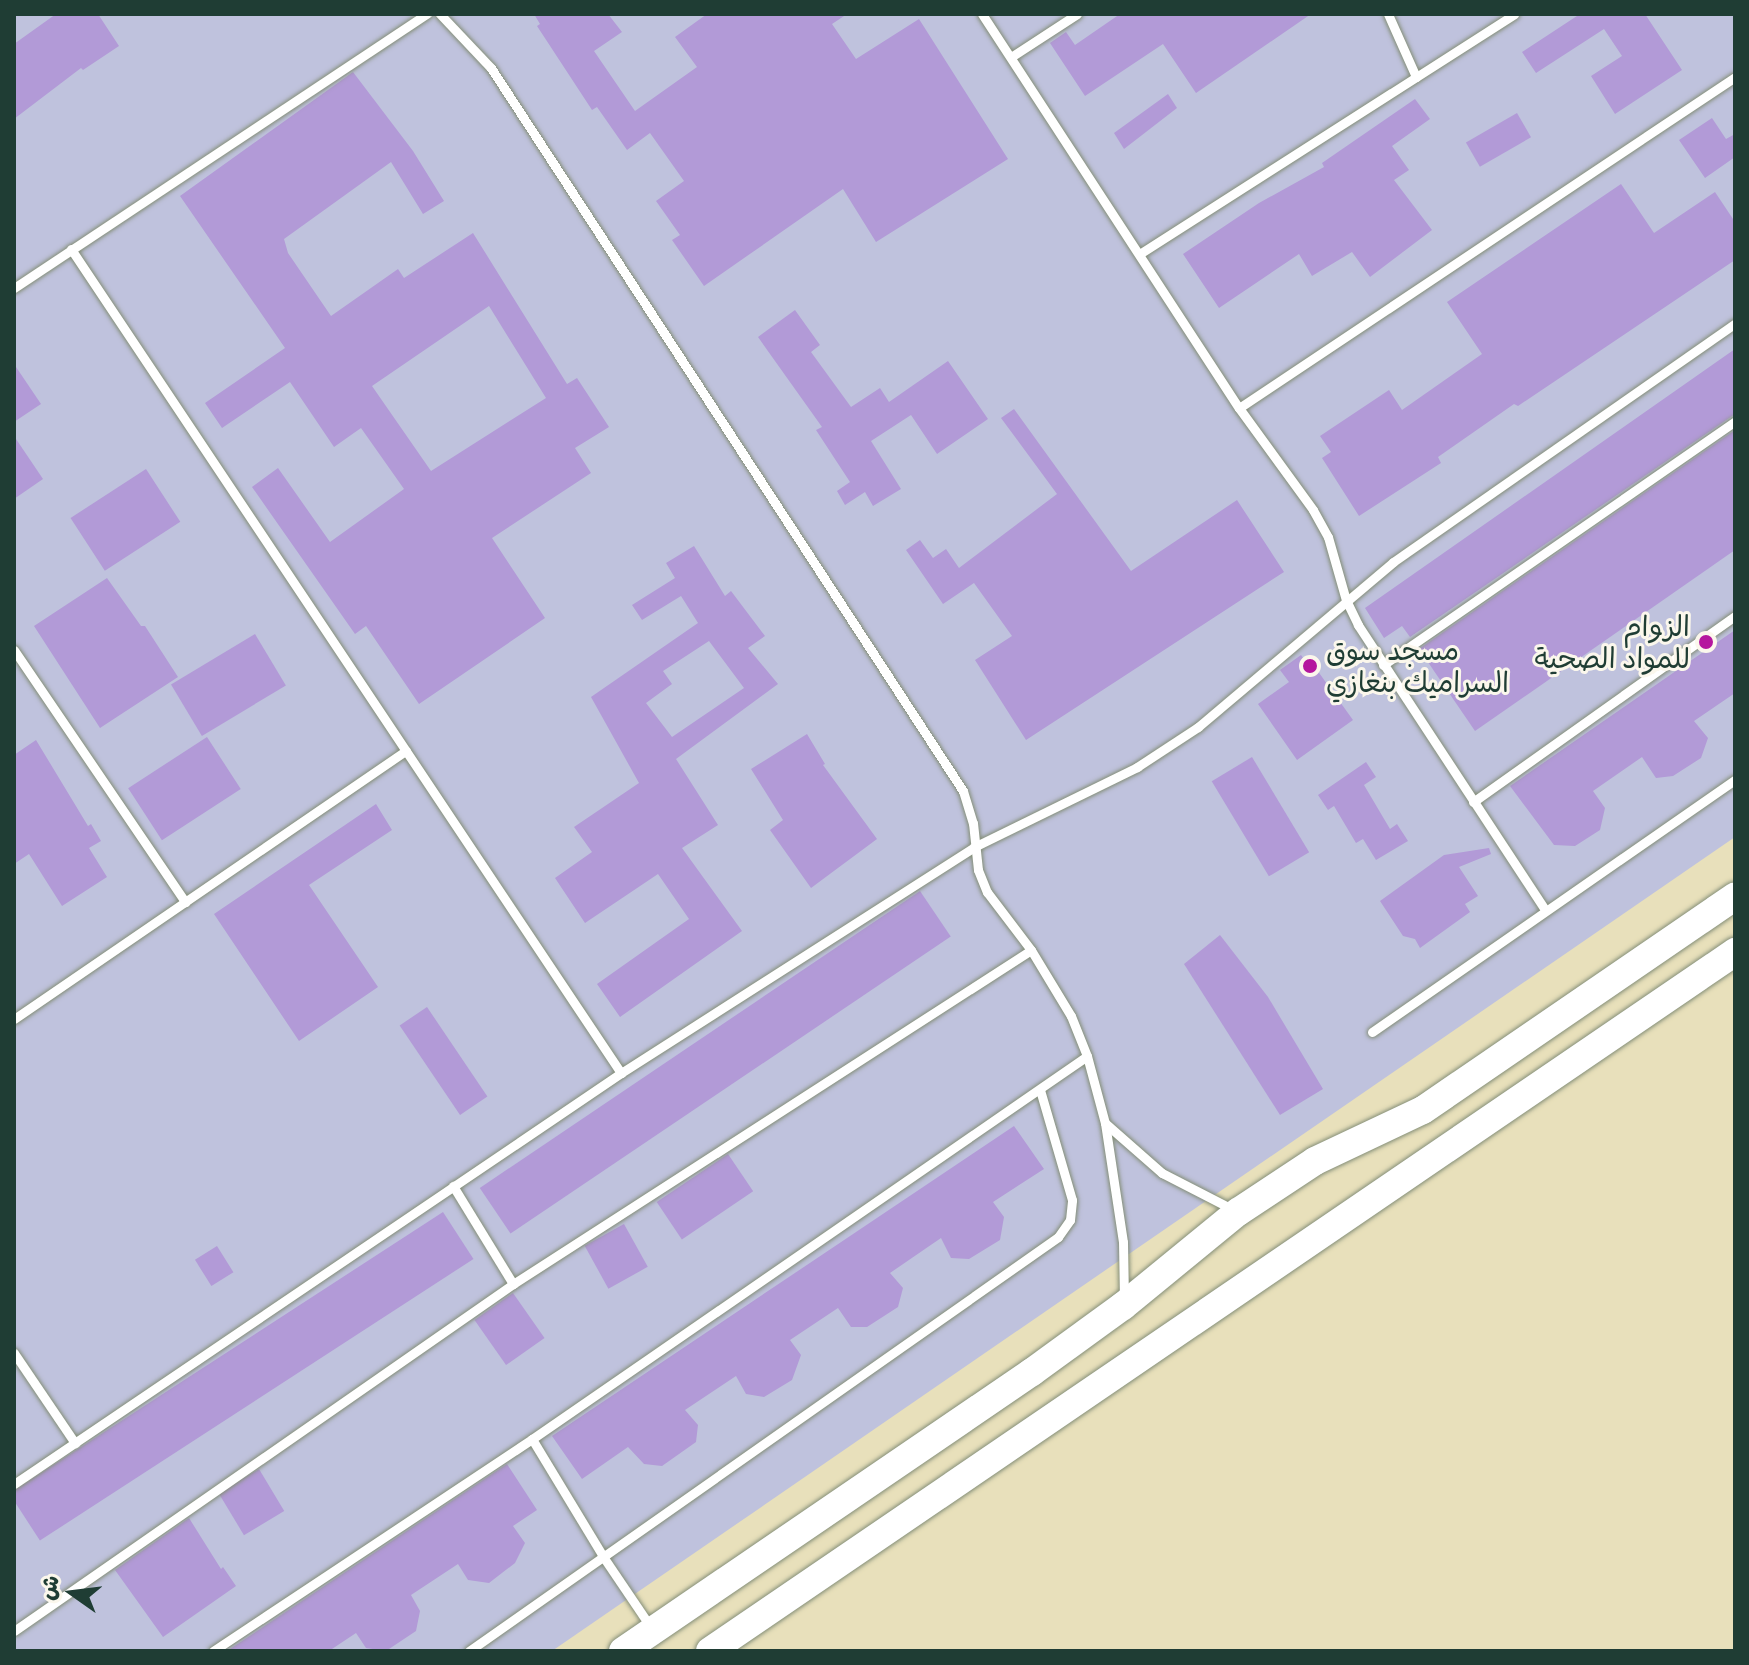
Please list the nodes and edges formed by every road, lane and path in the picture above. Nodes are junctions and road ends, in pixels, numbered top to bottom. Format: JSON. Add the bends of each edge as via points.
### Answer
{"nodes":[{"id":1,"x":427,"y":14,"type":"edge"},
{"id":2,"x":440,"y":14,"type":"edge"},
{"id":3,"x":982,"y":14,"type":"edge"},
{"id":4,"x":1077,"y":14,"type":"edge"},
{"id":5,"x":1388,"y":14,"type":"edge"},
{"id":6,"x":1514,"y":14,"type":"edge"},
{"id":7,"x":1011,"y":57,"type":"junction"},
{"id":8,"x":1416,"y":77,"type":"junction"},
{"id":9,"x":1735,"y":77,"type":"edge"},
{"id":10,"x":71,"y":249,"type":"junction"},
{"id":11,"x":1141,"y":253,"type":"junction"},
{"id":12,"x":14,"y":288,"type":"edge"},
{"id":13,"x":1735,"y":323,"type":"edge"},
{"id":14,"x":1239,"y":408,"type":"junction"},
{"id":15,"x":1735,"y":421,"type":"edge"},
{"id":16,"x":1346,"y":600,"type":"junction"},
{"id":17,"x":1735,"y":616,"type":"edge"},
{"id":18,"x":14,"y":650,"type":"edge"},
{"id":19,"x":1383,"y":665,"type":"junction"},
{"id":20,"x":406,"y":751,"type":"junction"},
{"id":21,"x":1735,"y":780,"type":"edge"},
{"id":22,"x":1473,"y":802,"type":"junction"},
{"id":23,"x":974,"y":847,"type":"junction"},
{"id":24,"x":1735,"y":896,"type":"edge"},
{"id":25,"x":185,"y":902,"type":"junction"},
{"id":26,"x":1545,"y":910,"type":"junction"},
{"id":27,"x":1031,"y":950,"type":"junction"},
{"id":28,"x":1735,"y":952,"type":"edge"},
{"id":29,"x":14,"y":1019,"type":"edge"},
{"id":30,"x":1372,"y":1032,"type":"dead end"},
{"id":31,"x":1087,"y":1056,"type":"junction"},
{"id":32,"x":621,"y":1073,"type":"junction"},
{"id":33,"x":1040,"y":1090,"type":"junction"},
{"id":34,"x":1105,"y":1123,"type":"junction"},
{"id":35,"x":453,"y":1186,"type":"junction"},
{"id":36,"x":1238,"y":1212,"type":"junction"},
{"id":37,"x":513,"y":1284,"type":"junction"},
{"id":38,"x":1123,"y":1306,"type":"junction"},
{"id":39,"x":14,"y":1353,"type":"edge"},
{"id":40,"x":532,"y":1439,"type":"junction"},
{"id":41,"x":75,"y":1443,"type":"junction"},
{"id":42,"x":14,"y":1484,"type":"edge"},
{"id":43,"x":604,"y":1558,"type":"junction"},
{"id":44,"x":14,"y":1631,"type":"edge"},
{"id":45,"x":653,"y":1631,"type":"junction"},
{"id":46,"x":213,"y":1651,"type":"edge"},
{"id":47,"x":469,"y":1651,"type":"edge"},
{"id":48,"x":623,"y":1651,"type":"edge"},
{"id":49,"x":710,"y":1651,"type":"edge"}],
"edges":[{"from":1,"to":10,"type":"lane"},
{"from":2,"to":23,"type":"lane","via":[[491,68],[963,791]]},
{"from":3,"to":7,"type":"lane"},
{"from":4,"to":7,"type":"lane"},
{"from":5,"to":8,"type":"lane"},
{"from":6,"to":8,"type":"lane"},
{"from":7,"to":11,"type":"lane"},
{"from":8,"to":11,"type":"lane"},
{"from":9,"to":14,"type":"lane"},
{"from":10,"to":12,"type":"lane"},
{"from":10,"to":20,"type":"lane"},
{"from":11,"to":14,"type":"lane"},
{"from":13,"to":16,"type":"lane"},
{"from":14,"to":16,"type":"lane","via":[[1313,510],[1328,537]]},
{"from":15,"to":19,"type":"lane"},
{"from":16,"to":19,"type":"lane"},
{"from":16,"to":23,"type":"lane","via":[[1198,727],[1137,767]]},
{"from":17,"to":22,"type":"lane"},
{"from":18,"to":25,"type":"lane"},
{"from":19,"to":22,"type":"lane"},
{"from":20,"to":25,"type":"lane"},
{"from":20,"to":32,"type":"lane"},
{"from":21,"to":26,"type":"lane"},
{"from":22,"to":26,"type":"lane"},
{"from":23,"to":27,"type":"lane","via":[[987,892]]},
{"from":23,"to":32,"type":"lane"},
{"from":24,"to":36,"type":"main road","via":[[1423,1110],[1315,1161]]},
{"from":25,"to":29,"type":"lane"},
{"from":26,"to":30,"type":"lane"},
{"from":27,"to":31,"type":"lane","via":[[1071,1016]]},
{"from":27,"to":37,"type":"lane"},
{"from":28,"to":49,"type":"main road"},
{"from":31,"to":33,"type":"lane"},
{"from":31,"to":34,"type":"lane"},
{"from":32,"to":35,"type":"lane"},
{"from":33,"to":40,"type":"lane"},
{"from":33,"to":43,"type":"lane","via":[[1072,1200],[1070,1220],[1058,1237]]},
{"from":34,"to":36,"type":"lane","via":[[1162,1173]]},
{"from":34,"to":38,"type":"lane","via":[[1123,1242]]},
{"from":35,"to":37,"type":"lane"},
{"from":35,"to":41,"type":"lane"},
{"from":36,"to":38,"type":"main road"},
{"from":37,"to":44,"type":"lane"},
{"from":38,"to":45,"type":"main road","via":[[931,1444]]},
{"from":39,"to":41,"type":"lane"},
{"from":40,"to":43,"type":"lane"},
{"from":40,"to":46,"type":"lane"},
{"from":41,"to":42,"type":"lane"},
{"from":43,"to":45,"type":"lane"},
{"from":43,"to":47,"type":"lane"},
{"from":45,"to":48,"type":"main road"}]}
